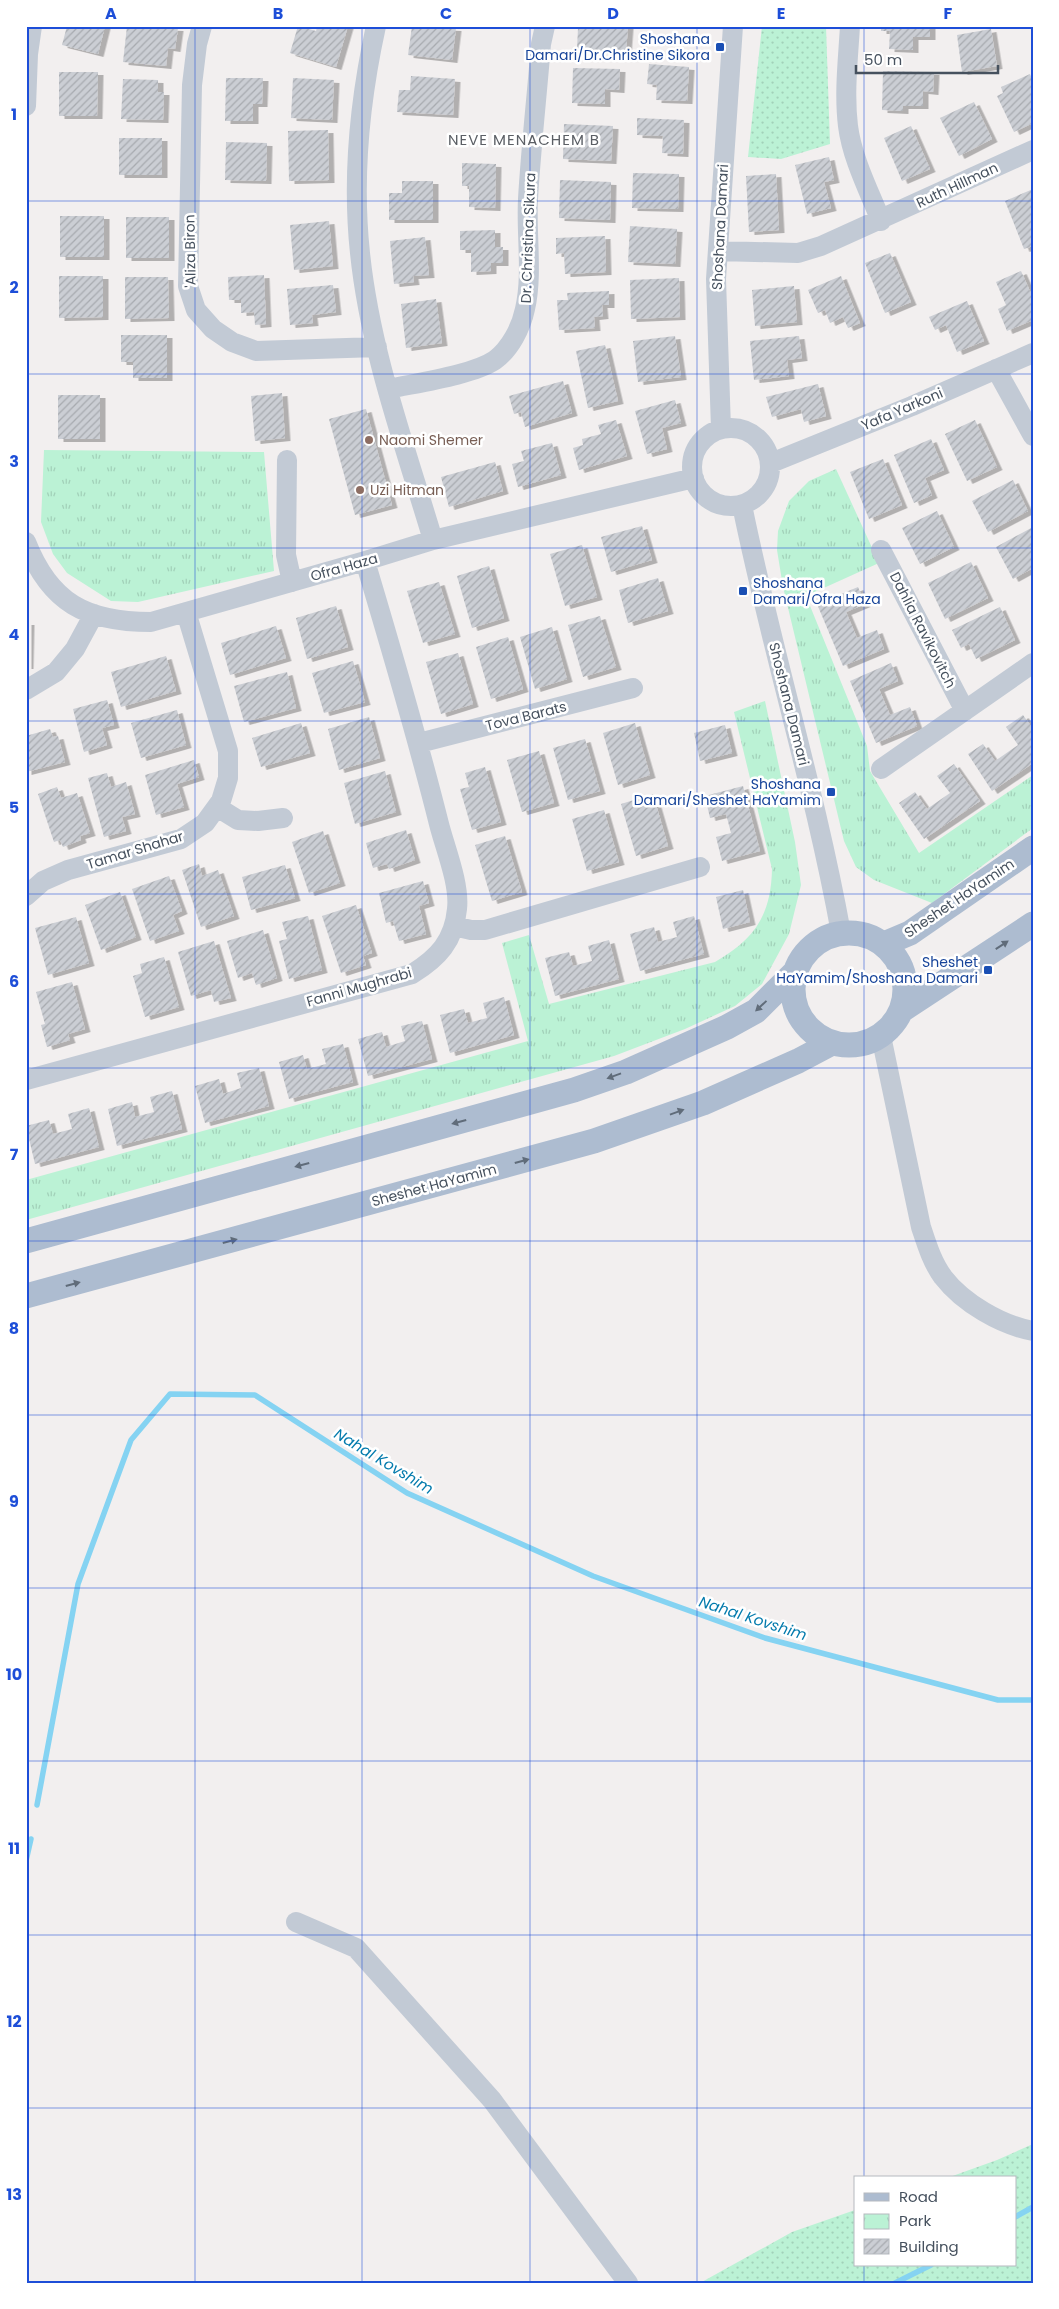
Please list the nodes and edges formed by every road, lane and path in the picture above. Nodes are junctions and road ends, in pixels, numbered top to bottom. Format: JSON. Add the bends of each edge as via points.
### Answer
{"nodes":[{"id":1,"x":32,"y":26,"type":"edge"},
{"id":2,"x":202,"y":26,"type":"edge"},
{"id":3,"x":376,"y":26,"type":"edge"},
{"id":4,"x":545,"y":26,"type":"edge"},
{"id":5,"x":733,"y":26,"type":"edge"},
{"id":6,"x":850,"y":26,"type":"edge"},
{"id":7,"x":26,"y":106,"type":"edge"},
{"id":8,"x":1033,"y":150,"type":"edge"},
{"id":9,"x":881,"y":220,"type":"junction"},
{"id":10,"x":718,"y":251,"type":"junction"},
{"id":11,"x":377,"y":347,"type":"junction"},
{"id":12,"x":1033,"y":353,"type":"edge"},
{"id":13,"x":996,"y":369,"type":"junction"},
{"id":14,"x":389,"y":389,"type":"junction"},
{"id":15,"x":721,"y":428,"type":"junction"},
{"id":16,"x":1033,"y":436,"type":"edge"},
{"id":17,"x":287,"y":460,"type":"dead end"},
{"id":18,"x":771,"y":463,"type":"junction"},
{"id":19,"x":694,"y":478,"type":"junction"},
{"id":20,"x":742,"y":505,"type":"junction"},
{"id":21,"x":433,"y":540,"type":"junction"},
{"id":22,"x":26,"y":542,"type":"edge"},
{"id":23,"x":881,"y":550,"type":"dead end"},
{"id":24,"x":365,"y":561,"type":"junction"},
{"id":25,"x":292,"y":582,"type":"junction"},
{"id":26,"x":186,"y":612,"type":"junction"},
{"id":27,"x":94,"y":614,"type":"junction"},
{"id":28,"x":1033,"y":663,"type":"edge"},
{"id":29,"x":633,"y":688,"type":"dead end"},
{"id":30,"x":26,"y":690,"type":"edge"},
{"id":31,"x":965,"y":711,"type":"junction"},
{"id":32,"x":419,"y":743,"type":"junction"},
{"id":33,"x":881,"y":769,"type":"dead end"},
{"id":34,"x":217,"y":807,"type":"junction"},
{"id":35,"x":283,"y":818,"type":"dead end"},
{"id":36,"x":1033,"y":848,"type":"edge"},
{"id":37,"x":700,"y":867,"type":"dead end"},
{"id":38,"x":26,"y":896,"type":"edge"},
{"id":39,"x":1033,"y":924,"type":"edge"},
{"id":40,"x":454,"y":926,"type":"junction"},
{"id":41,"x":841,"y":933,"type":"junction"},
{"id":42,"x":884,"y":944,"type":"junction"},
{"id":43,"x":795,"y":972,"type":"junction"},
{"id":44,"x":902,"y":1010,"type":"junction"},
{"id":45,"x":881,"y":1036,"type":"junction"},
{"id":46,"x":832,"y":1043,"type":"junction"},
{"id":47,"x":26,"y":1080,"type":"edge"},
{"id":48,"x":26,"y":1241,"type":"edge"},
{"id":49,"x":26,"y":1296,"type":"edge"},
{"id":50,"x":1033,"y":1331,"type":"edge"},
{"id":51,"x":296,"y":1922,"type":"dead end"},
{"id":52,"x":628,"y":2283,"type":"edge"}],
"edges":[{"from":1,"to":7,"type":"street"},
{"from":2,"to":11,"type":"street","name":"'Aliza Biron","via":[[192,85],[188,286],[196,310],[213,329],[232,342],[256,351]]},
{"from":3,"to":11,"type":"street","via":[[362,110],[358,214],[360,252]]},
{"from":4,"to":14,"type":"street","name":"Dr. Christina Sikura","via":[[528,200],[528,285],[518,329],[509,346],[495,360],[479,368]]},
{"from":5,"to":10,"type":"street","name":"Shoshana Damari"},
{"from":6,"to":9,"type":"street","via":[[845,88],[848,128]]},
{"from":8,"to":9,"type":"street","name":"Ruth Hillman"},
{"from":9,"to":10,"type":"street","name":"Ruth Hillman","via":[[798,253]]},
{"from":10,"to":15,"type":"street","name":"Shoshana Damari"},
{"from":11,"to":14,"type":"street"},
{"from":12,"to":13,"type":"street","name":"Yafa Yarkoni"},
{"from":13,"to":16,"type":"street"},
{"from":13,"to":18,"type":"street","name":"Yafa Yarkoni"},
{"from":14,"to":21,"type":"street"},
{"from":15,"to":18,"type":"street","via":[[744,429],[754,434],[765,447]]},
{"from":15,"to":19,"type":"street","via":[[700,442],[694,453]]},
{"from":17,"to":25,"type":"street","via":[[286,555]]},
{"from":18,"to":20,"type":"street","via":[[770,477],[764,489],[755,499]]},
{"from":19,"to":20,"type":"street","via":[[698,489],[707,498],[718,504]]},
{"from":19,"to":21,"type":"street","name":"Ofra Haza"},
{"from":20,"to":41,"type":"street","name":"Shoshana Damari","via":[[831,876]]},
{"from":21,"to":24,"type":"street","name":"Ofra Haza"},
{"from":22,"to":27,"type":"street","name":"Ofra Haza","via":[[48,585],[66,600]]},
{"from":23,"to":31,"type":"street","name":"Dahlia Ravikovitch"},
{"from":24,"to":25,"type":"street","name":"Ofra Haza"},
{"from":24,"to":32,"type":"street"},
{"from":25,"to":26,"type":"street","name":"Ofra Haza"},
{"from":26,"to":27,"type":"street","name":"Ofra Haza","via":[[151,622],[123,622]]},
{"from":26,"to":34,"type":"street","name":"Tamar Shahar","via":[[228,751],[228,778]]},
{"from":27,"to":30,"type":"street","via":[[75,649],[56,672]]},
{"from":28,"to":31,"type":"street"},
{"from":29,"to":32,"type":"street","name":"Tova Barats"},
{"from":31,"to":33,"type":"street"},
{"from":32,"to":40,"type":"street","via":[[457,894]]},
{"from":34,"to":35,"type":"street","via":[[238,820]]},
{"from":34,"to":38,"type":"street","name":"Tamar Shahar","via":[[205,823],[181,839],[68,870],[43,881]]},
{"from":36,"to":42,"type":"main road","name":"Sheshet HaYamim","via":[[910,933]]},
{"from":37,"to":40,"type":"street","via":[[484,930]]},
{"from":44,"to":39,"type":"main road","one_way":true},
{"from":40,"to":47,"type":"street","name":"Fanni Mughrabi","via":[[444,947],[431,962],[412,974]]},
{"from":41,"to":42,"type":"main road","via":[[871,936]]},
{"from":41,"to":43,"type":"main road","via":[[826,937],[813,946]]},
{"from":42,"to":44,"type":"main road","via":[[896,957],[904,974],[906,992]]},
{"from":43,"to":46,"type":"main road","via":[[792,990],[795,1007],[816,1036]]},
{"from":43,"to":48,"type":"main road","one_way":true,"via":[[756,1011],[626,1072],[574,1090]]},
{"from":44,"to":45,"type":"main road","via":[[894,1025]]},
{"from":45,"to":46,"type":"main road","via":[[866,1044]]},
{"from":45,"to":50,"type":"street","via":[[921,1228],[930,1254],[944,1278],[962,1296],[1018,1328]]},
{"from":49,"to":46,"type":"main road","name":"Sheshet HaYamim","one_way":true,"via":[[594,1141],[703,1103]]},
{"from":51,"to":52,"type":"street","via":[[356,1948],[492,2100]]}]}
